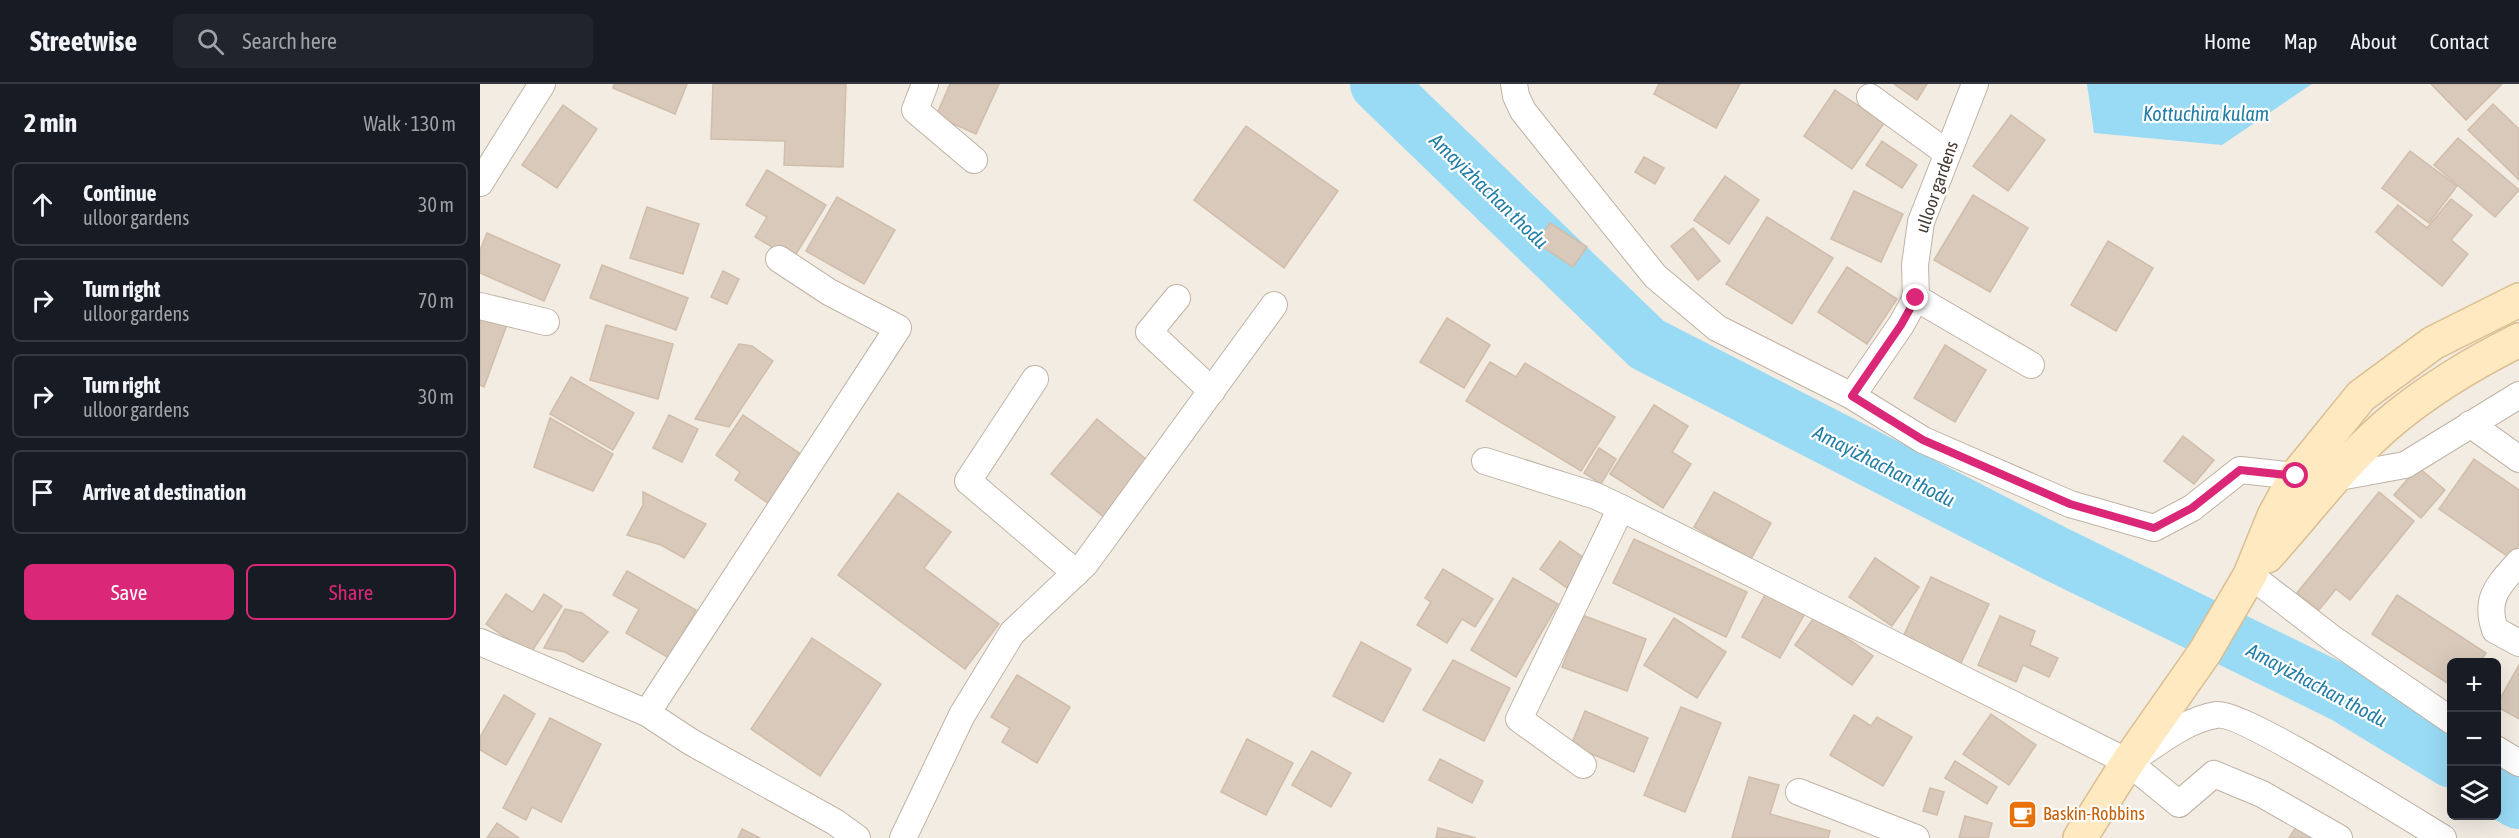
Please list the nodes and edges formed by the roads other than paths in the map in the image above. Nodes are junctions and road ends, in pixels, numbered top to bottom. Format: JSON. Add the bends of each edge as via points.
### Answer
{"nodes":[{"id":1,"x":542,"y":84,"type":"edge"},
{"id":2,"x":925,"y":84,"type":"edge"},
{"id":3,"x":1515,"y":84,"type":"edge"},
{"id":4,"x":1975,"y":84,"type":"edge"},
{"id":5,"x":1870,"y":97,"type":"dead end"},
{"id":6,"x":1947,"y":153,"type":"junction"},
{"id":7,"x":974,"y":160,"type":"dead end"},
{"id":8,"x":480,"y":183,"type":"edge"},
{"id":9,"x":778,"y":259,"type":"dead end"},
{"id":10,"x":1177,"y":298,"type":"dead end"},
{"id":11,"x":1916,"y":298,"type":"junction"},
{"id":12,"x":2519,"y":300,"type":"edge"},
{"id":13,"x":1274,"y":305,"type":"dead end"},
{"id":14,"x":480,"y":306,"type":"edge"},
{"id":15,"x":546,"y":322,"type":"dead end"},
{"id":16,"x":2519,"y":340,"type":"edge"},
{"id":17,"x":2031,"y":366,"type":"dead end"},
{"id":18,"x":1035,"y":380,"type":"dead end"},
{"id":19,"x":1212,"y":391,"type":"junction"},
{"id":20,"x":2519,"y":395,"type":"edge"},
{"id":21,"x":1852,"y":396,"type":"junction"},
{"id":22,"x":2470,"y":424,"type":"junction"},
{"id":23,"x":2519,"y":459,"type":"edge"},
{"id":24,"x":1485,"y":461,"type":"dead end"},
{"id":25,"x":2296,"y":476,"type":"junction"},
{"id":26,"x":2334,"y":478,"type":"junction"},
{"id":27,"x":1621,"y":508,"type":"junction"},
{"id":28,"x":2519,"y":562,"type":"edge"},
{"id":29,"x":1076,"y":573,"type":"junction"},
{"id":30,"x":2245,"y":582,"type":"junction"},
{"id":31,"x":480,"y":642,"type":"edge"},
{"id":32,"x":2519,"y":643,"type":"edge"},
{"id":33,"x":647,"y":713,"type":"junction"},
{"id":34,"x":2447,"y":718,"type":"edge"},
{"id":35,"x":2501,"y":752,"type":"edge"},
{"id":36,"x":2128,"y":762,"type":"junction"},
{"id":37,"x":2519,"y":763,"type":"edge"},
{"id":38,"x":1583,"y":765,"type":"dead end"},
{"id":39,"x":1799,"y":792,"type":"dead end"},
{"id":40,"x":857,"y":838,"type":"edge"},
{"id":41,"x":903,"y":838,"type":"edge"},
{"id":42,"x":1916,"y":838,"type":"edge"},
{"id":43,"x":2080,"y":838,"type":"edge"},
{"id":44,"x":2339,"y":838,"type":"edge"},
{"id":45,"x":2443,"y":838,"type":"edge"}],
"edges":[{"from":1,"to":8,"type":"street"},
{"from":2,"to":7,"type":"street","via":[[915,110]]},
{"from":3,"to":21,"type":"street","via":[[1523,111],[1655,276],[1717,328]]},
{"from":4,"to":6,"type":"street","name":"ulloor gardens"},
{"from":5,"to":6,"type":"street"},
{"from":6,"to":11,"type":"street","name":"ulloor gardens","via":[[1921,222],[1915,265]]},
{"from":9,"to":33,"type":"street","via":[[828,292],[898,328]]},
{"from":10,"to":19,"type":"street","via":[[1149,332]]},
{"from":11,"to":17,"type":"street"},
{"from":11,"to":21,"type":"street"},
{"from":12,"to":25,"type":"main road","via":[[2433,343],[2361,396]]},
{"from":13,"to":19,"type":"street"},
{"from":14,"to":15,"type":"street"},
{"from":16,"to":26,"type":"main road","via":[[2486,356],[2394,419]]},
{"from":18,"to":29,"type":"street","via":[[968,481]]},
{"from":19,"to":29,"type":"street"},
{"from":20,"to":22,"type":"street"},
{"from":21,"to":25,"type":"street","via":[[1923,440],[2070,504],[2154,528],[2192,508],[2240,470]]},
{"from":22,"to":23,"type":"street"},
{"from":22,"to":26,"type":"street","via":[[2405,465]]},
{"from":24,"to":27,"type":"street","via":[[1596,496]]},
{"from":25,"to":30,"type":"main road"},
{"from":26,"to":30,"type":"main road"},
{"from":27,"to":36,"type":"street"},
{"from":27,"to":38,"type":"street","via":[[1520,718]]},
{"from":28,"to":32,"type":"street","via":[[2495,589],[2489,613],[2495,630]]},
{"from":29,"to":41,"type":"street","via":[[1012,633],[962,716]]},
{"from":30,"to":34,"type":"street"},
{"from":30,"to":36,"type":"main road","via":[[2205,652]]},
{"from":31,"to":33,"type":"street"},
{"from":33,"to":40,"type":"street"},
{"from":35,"to":37,"type":"street"},
{"from":36,"to":43,"type":"main road"},
{"from":36,"to":44,"type":"street","via":[[2179,804],[2214,774],[2262,794]]},
{"from":36,"to":45,"type":"street","via":[[2190,723],[2218,714],[2256,727]]},
{"from":39,"to":42,"type":"street"}]}
